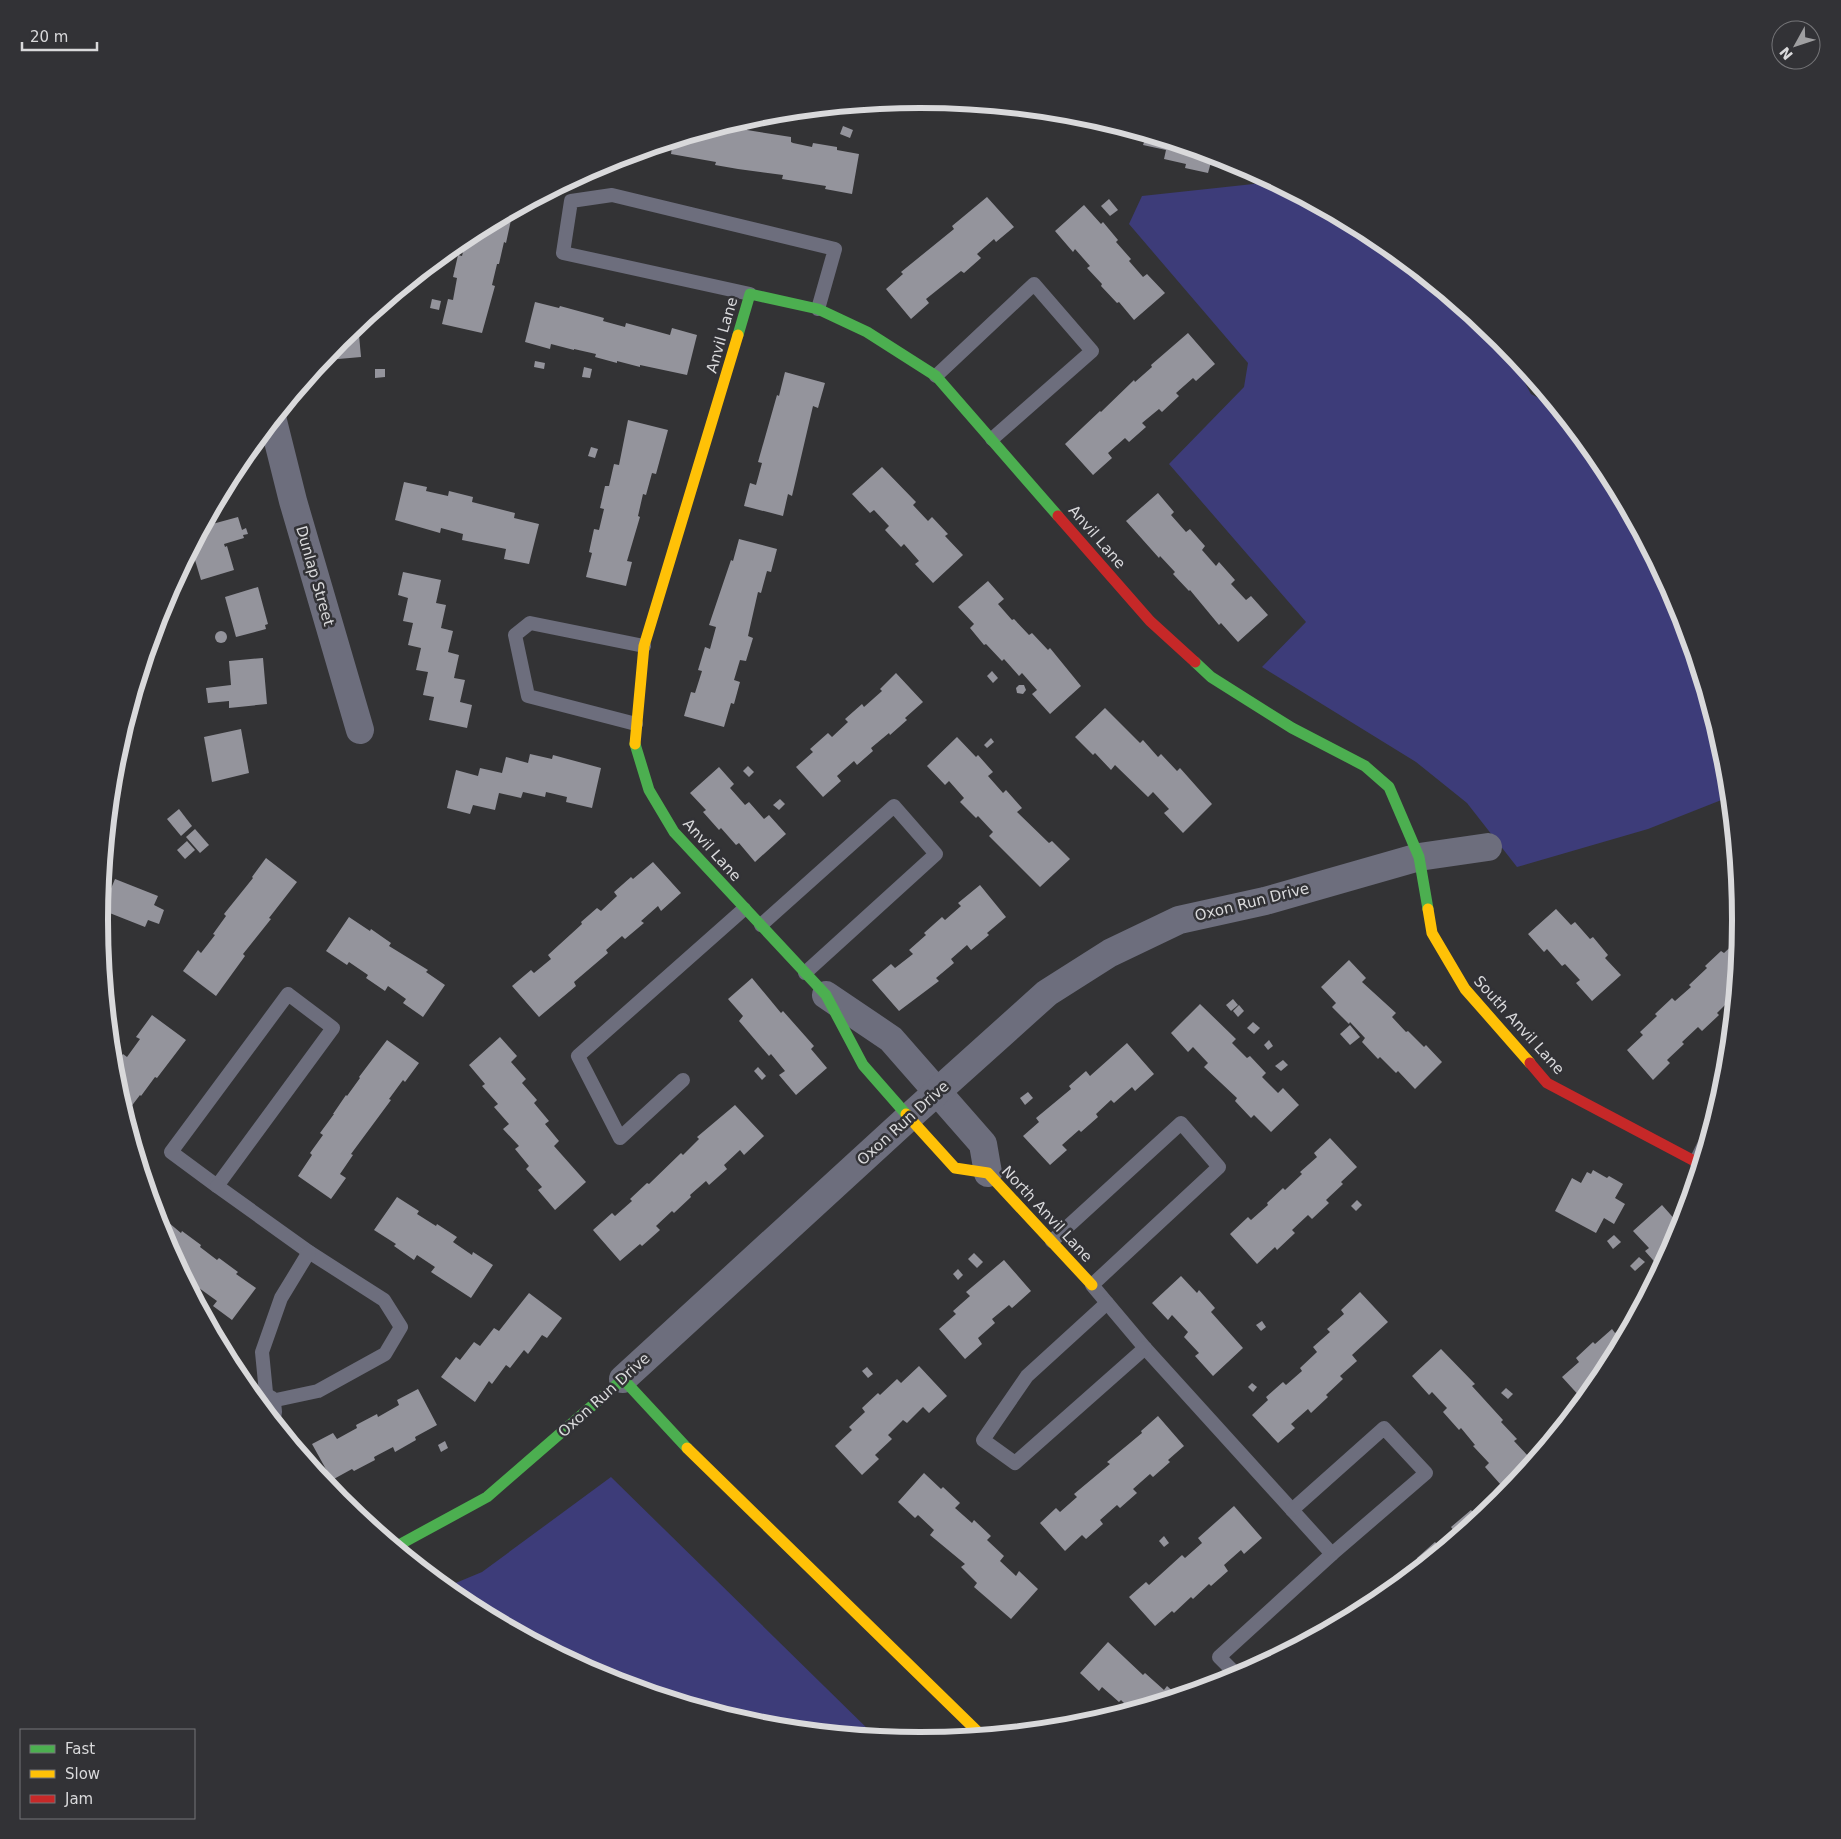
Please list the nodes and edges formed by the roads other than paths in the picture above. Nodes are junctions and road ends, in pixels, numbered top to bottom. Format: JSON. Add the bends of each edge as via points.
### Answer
{"nodes":[{"id":1,"x":750,"y":294,"type":"junction"},
{"id":2,"x":818,"y":309,"type":"junction"},
{"id":3,"x":936,"y":376,"type":"junction"},
{"id":4,"x":275,"y":427,"type":"edge"},
{"id":5,"x":992,"y":438,"type":"junction"},
{"id":6,"x":644,"y":646,"type":"junction"},
{"id":7,"x":636,"y":724,"type":"junction"},
{"id":8,"x":360,"y":730,"type":"dead end"},
{"id":9,"x":1488,"y":847,"type":"dead end"},
{"id":10,"x":1419,"y":857,"type":"junction"},
{"id":11,"x":744,"y":909,"type":"junction"},
{"id":12,"x":761,"y":925,"type":"junction"},
{"id":13,"x":805,"y":973,"type":"junction"},
{"id":14,"x":826,"y":995,"type":"junction"},
{"id":15,"x":683,"y":1080,"type":"dead end"},
{"id":16,"x":938,"y":1092,"type":"junction"},
{"id":17,"x":909,"y":1117,"type":"junction"},
{"id":18,"x":1695,"y":1161,"type":"edge"},
{"id":19,"x":988,"y":1174,"type":"junction"},
{"id":20,"x":217,"y":1186,"type":"junction"},
{"id":21,"x":1052,"y":1241,"type":"junction"},
{"id":22,"x":309,"y":1252,"type":"junction"},
{"id":23,"x":1092,"y":1285,"type":"junction"},
{"id":24,"x":1107,"y":1304,"type":"junction"},
{"id":25,"x":1145,"y":1348,"type":"junction"},
{"id":26,"x":623,"y":1379,"type":"junction"},
{"id":27,"x":265,"y":1398,"type":"edge"},
{"id":28,"x":269,"y":1405,"type":"edge"},
{"id":29,"x":1292,"y":1510,"type":"junction"},
{"id":30,"x":401,"y":1544,"type":"edge"},
{"id":31,"x":1332,"y":1554,"type":"junction"},
{"id":32,"x":1232,"y":1670,"type":"edge"},
{"id":33,"x":976,"y":1730,"type":"edge"}],
"edges":[{"from":1,"to":2,"type":"street","name":"Anvil Lane"},
{"from":1,"to":2,"type":"lane","via":[[563,252],[571,202],[612,195],[835,248]]},
{"from":1,"to":6,"type":"street","name":"Anvil Lane"},
{"from":2,"to":3,"type":"street","name":"Anvil Lane","via":[[867,332]]},
{"from":3,"to":5,"type":"street","name":"Anvil Lane"},
{"from":3,"to":5,"type":"lane","via":[[1034,284],[1092,351]]},
{"from":4,"to":8,"type":"street","name":"Dunlap Street"},
{"from":5,"to":10,"type":"street","name":"Anvil Lane","via":[[1150,621],[1211,678],[1292,728],[1365,766],[1390,786]]},
{"from":6,"to":7,"type":"street","name":"Anvil Lane"},
{"from":6,"to":7,"type":"lane","via":[[530,623],[515,635],[528,696]]},
{"from":7,"to":11,"type":"street","name":"Anvil Lane","via":[[635,744],[648,790],[674,832]]},
{"from":9,"to":10,"type":"street","name":"Oxon Run Drive"},
{"from":10,"to":16,"type":"street","name":"Oxon Run Drive","via":[[1265,901],[1179,920],[1110,953],[1047,993]]},
{"from":10,"to":18,"type":"street","name":"South Anvil Lane","via":[[1432,933],[1466,989],[1547,1083]]},
{"from":11,"to":12,"type":"street","name":"Anvil Lane"},
{"from":11,"to":15,"type":"lane","via":[[578,1056],[620,1138]]},
{"from":12,"to":13,"type":"street","name":"Anvil Lane"},
{"from":12,"to":13,"type":"lane","via":[[894,806],[936,854]]},
{"from":13,"to":14,"type":"street","name":"Anvil Lane"},
{"from":14,"to":16,"type":"street","via":[[891,1039]]},
{"from":14,"to":17,"type":"street","name":"Anvil Lane","via":[[863,1065]]},
{"from":16,"to":17,"type":"street","name":"Oxon Run Drive"},
{"from":16,"to":19,"type":"street","via":[[983,1144]]},
{"from":17,"to":19,"type":"street","name":"North Anvil Lane","via":[[955,1168]]},
{"from":17,"to":26,"type":"street","name":"Oxon Run Drive"},
{"from":19,"to":21,"type":"street","name":"North Anvil Lane"},
{"from":20,"to":20,"type":"lane","via":[[171,1152],[288,994],[334,1028]]},
{"from":20,"to":22,"type":"lane"},
{"from":21,"to":23,"type":"street","name":"North Anvil Lane"},
{"from":21,"to":23,"type":"lane","via":[[1181,1123],[1219,1167]]},
{"from":22,"to":27,"type":"lane","via":[[281,1298],[262,1352]]},
{"from":22,"to":28,"type":"lane","via":[[384,1300],[401,1327],[385,1354],[318,1391]]},
{"from":23,"to":24,"type":"lane"},
{"from":24,"to":25,"type":"lane"},
{"from":24,"to":25,"type":"lane","via":[[1027,1376],[983,1440],[1015,1463]]},
{"from":25,"to":29,"type":"lane"},
{"from":26,"to":30,"type":"street","name":"Oxon Run Drive","via":[[487,1497]]},
{"from":26,"to":33,"type":"street","via":[[703,1465]]},
{"from":29,"to":31,"type":"lane"},
{"from":29,"to":31,"type":"lane","via":[[1384,1428],[1426,1473]]},
{"from":31,"to":32,"type":"lane","via":[[1219,1657]]}]}
